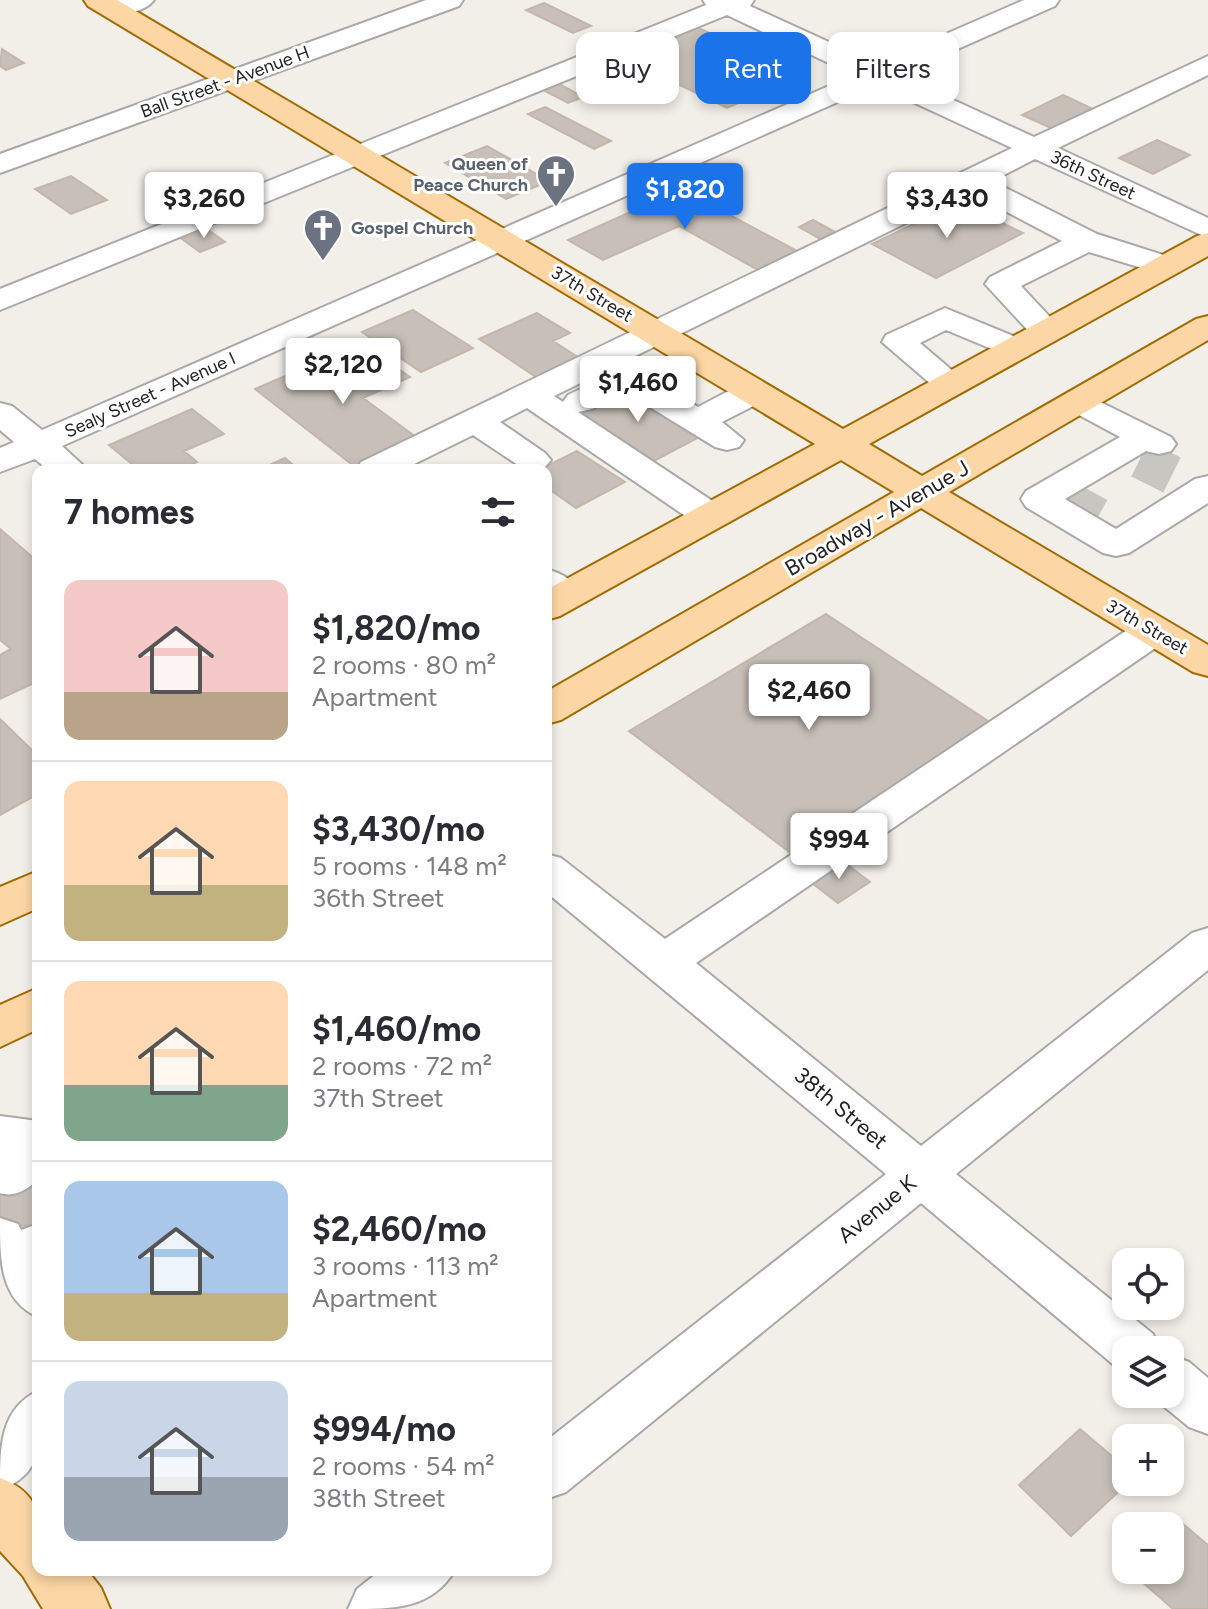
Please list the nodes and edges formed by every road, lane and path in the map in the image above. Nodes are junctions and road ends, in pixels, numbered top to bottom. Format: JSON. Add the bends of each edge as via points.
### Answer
{"nodes":[{"id":1,"x":141,"y":0,"type":"edge"},
{"id":2,"x":450,"y":0,"type":"edge"},
{"id":3,"x":1046,"y":0,"type":"edge"},
{"id":4,"x":729,"y":2,"type":"edge"},
{"id":5,"x":106,"y":5,"type":"edge"},
{"id":6,"x":959,"y":39,"type":"edge"},
{"id":7,"x":827,"y":50,"type":"edge"},
{"id":8,"x":1208,"y":64,"type":"edge"},
{"id":9,"x":230,"y":81,"type":"junction"},
{"id":10,"x":827,"y":97,"type":"edge"},
{"id":11,"x":939,"y":104,"type":"edge"},
{"id":12,"x":1034,"y":148,"type":"junction"},
{"id":13,"x":355,"y":154,"type":"junction"},
{"id":14,"x":0,"y":164,"type":"edge"},
{"id":15,"x":968,"y":180,"type":"junction"},
{"id":16,"x":1208,"y":229,"type":"edge"},
{"id":17,"x":500,"y":240,"type":"junction"},
{"id":18,"x":1086,"y":241,"type":"junction"},
{"id":19,"x":1208,"y":243,"type":"edge"},
{"id":20,"x":1165,"y":266,"type":"junction"},
{"id":21,"x":0,"y":300,"type":"edge"},
{"id":22,"x":1208,"y":326,"type":"edge"},
{"id":23,"x":1047,"y":331,"type":"junction"},
{"id":24,"x":657,"y":333,"type":"junction"},
{"id":25,"x":1016,"y":349,"type":"junction"},
{"id":26,"x":600,"y":360,"type":"junction"},
{"id":27,"x":629,"y":379,"type":"junction"},
{"id":28,"x":951,"y":384,"type":"junction"},
{"id":29,"x":755,"y":392,"type":"junction"},
{"id":30,"x":1078,"y":401,"type":"junction"},
{"id":31,"x":543,"y":404,"type":"junction"},
{"id":32,"x":0,"y":413,"type":"edge"},
{"id":33,"x":475,"y":421,"type":"junction"},
{"id":34,"x":697,"y":421,"type":"junction"},
{"id":35,"x":727,"y":440,"type":"dead end"},
{"id":36,"x":38,"y":444,"type":"junction"},
{"id":37,"x":841,"y":445,"type":"junction"},
{"id":38,"x":533,"y":460,"type":"dead end"},
{"id":39,"x":0,"y":461,"type":"edge"},
{"id":40,"x":63,"y":464,"type":"edge"},
{"id":41,"x":394,"y":464,"type":"edge"},
{"id":42,"x":1136,"y":483,"type":"tunnel mouth"},
{"id":43,"x":920,"y":493,"type":"junction"},
{"id":44,"x":710,"y":516,"type":"junction"},
{"id":45,"x":553,"y":595,"type":"edge"},
{"id":46,"x":1153,"y":631,"type":"junction"},
{"id":47,"x":1208,"y":663,"type":"edge"},
{"id":48,"x":552,"y":707,"type":"edge"},
{"id":49,"x":552,"y":874,"type":"edge"},
{"id":50,"x":32,"y":890,"type":"edge"},
{"id":51,"x":0,"y":908,"type":"edge"},
{"id":52,"x":1208,"y":945,"type":"edge"},
{"id":53,"x":664,"y":962,"type":"junction"},
{"id":54,"x":32,"y":1009,"type":"edge"},
{"id":55,"x":0,"y":1028,"type":"edge"},
{"id":56,"x":921,"y":1174,"type":"junction"},
{"id":57,"x":1117,"y":1336,"type":"edge"},
{"id":58,"x":1184,"y":1390,"type":"edge"},
{"id":59,"x":1208,"y":1410,"type":"edge"},
{"id":60,"x":32,"y":1423,"type":"edge"},
{"id":61,"x":0,"y":1465,"type":"edge"},
{"id":62,"x":552,"y":1469,"type":"edge"},
{"id":63,"x":0,"y":1505,"type":"edge"},
{"id":64,"x":32,"y":1546,"type":"edge"},
{"id":65,"x":55,"y":1576,"type":"edge"},
{"id":66,"x":418,"y":1576,"type":"edge"},
{"id":67,"x":80,"y":1609,"type":"edge"},
{"id":68,"x":377,"y":1609,"type":"edge"}],
"edges":[{"from":1,"to":5,"type":"street"},
{"from":2,"to":9,"type":"street","name":"Ball Street - Avenue H"},
{"from":3,"to":6,"type":"street","name":"Sealy Street - Avenue I"},
{"from":4,"to":7,"type":"street","name":"36th Street"},
{"from":4,"to":13,"type":"street"},
{"from":5,"to":9,"type":"main road","name":"37th Street"},
{"from":8,"to":12,"type":"street"},
{"from":9,"to":13,"type":"main road","name":"37th Street"},
{"from":9,"to":14,"type":"street","name":"Ball Street - Avenue H"},
{"from":10,"to":17,"type":"street","name":"Sealy Street - Avenue I"},
{"from":11,"to":12,"type":"street","name":"36th Street"},
{"from":12,"to":15,"type":"street"},
{"from":12,"to":16,"type":"street","name":"36th Street"},
{"from":13,"to":17,"type":"main road","name":"37th Street"},
{"from":13,"to":21,"type":"street"},
{"from":15,"to":18,"type":"street"},
{"from":15,"to":24,"type":"street"},
{"from":17,"to":24,"type":"main road","name":"37th Street"},
{"from":17,"to":36,"type":"street","name":"Sealy Street - Avenue I"},
{"from":18,"to":20,"type":"street"},
{"from":18,"to":23,"type":"street","via":[[1001,284]]},
{"from":19,"to":20,"type":"main road"},
{"from":20,"to":23,"type":"main road"},
{"from":22,"to":30,"type":"main road","name":"Broadway - Avenue J"},
{"from":23,"to":25,"type":"main road"},
{"from":24,"to":26,"type":"street"},
{"from":24,"to":29,"type":"main road","name":"37th Street"},
{"from":25,"to":28,"type":"main road"},
{"from":25,"to":28,"type":"street","via":[[945,318],[898,342]]},
{"from":26,"to":27,"type":"street"},
{"from":26,"to":31,"type":"street"},
{"from":27,"to":31,"type":"street"},
{"from":27,"to":34,"type":"street"},
{"from":28,"to":37,"type":"main road"},
{"from":29,"to":34,"type":"street"},
{"from":29,"to":37,"type":"main road","name":"37th Street"},
{"from":30,"to":42,"type":"street"},
{"from":30,"to":43,"type":"main road","name":"Broadway - Avenue J"},
{"from":31,"to":33,"type":"street"},
{"from":31,"to":44,"type":"street"},
{"from":32,"to":36,"type":"street"},
{"from":33,"to":38,"type":"street"},
{"from":33,"to":41,"type":"street"},
{"from":34,"to":35,"type":"street"},
{"from":36,"to":39,"type":"street","name":"Sealy Street - Avenue I"},
{"from":36,"to":40,"type":"street"},
{"from":37,"to":43,"type":"main road","name":"37th Street"},
{"from":37,"to":44,"type":"main road"},
{"from":43,"to":46,"type":"main road","name":"37th Street"},
{"from":43,"to":48,"type":"main road","name":"Broadway - Avenue J"},
{"from":44,"to":45,"type":"main road"},
{"from":46,"to":47,"type":"main road","name":"37th Street"},
{"from":46,"to":53,"type":"street"},
{"from":49,"to":53,"type":"street","name":"38th Street"},
{"from":50,"to":51,"type":"main road"},
{"from":52,"to":56,"type":"street","name":"Avenue K"},
{"from":53,"to":56,"type":"street","name":"38th Street"},
{"from":54,"to":55,"type":"main road"},
{"from":56,"to":57,"type":"street","name":"38th Street"},
{"from":56,"to":62,"type":"street","name":"Avenue K"},
{"from":58,"to":59,"type":"street"},
{"from":60,"to":61,"type":"street"},
{"from":63,"to":64,"type":"main road"},
{"from":65,"to":67,"type":"main road"},
{"from":66,"to":68,"type":"street"}]}
